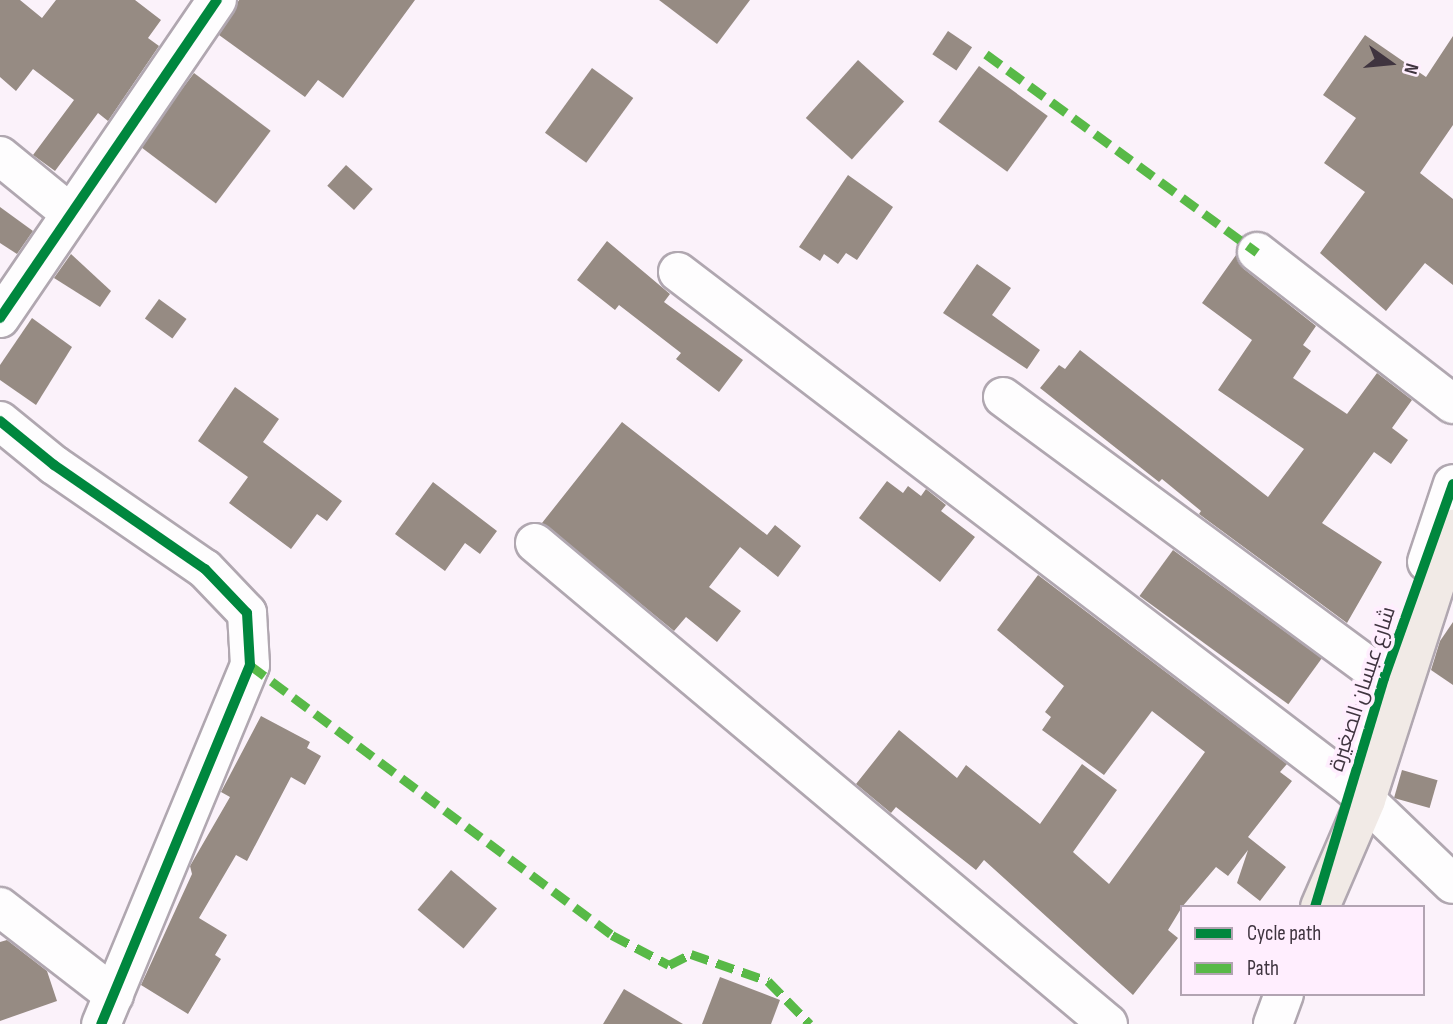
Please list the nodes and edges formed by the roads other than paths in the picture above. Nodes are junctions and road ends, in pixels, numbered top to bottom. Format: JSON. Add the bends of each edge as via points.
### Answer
{"nodes":[{"id":1,"x":217,"y":0,"type":"edge"},
{"id":2,"x":0,"y":156,"type":"edge"},
{"id":3,"x":69,"y":213,"type":"junction"},
{"id":4,"x":1257,"y":252,"type":"dead end"},
{"id":5,"x":678,"y":272,"type":"dead end"},
{"id":6,"x":0,"y":318,"type":"edge"},
{"id":7,"x":1003,"y":397,"type":"dead end"},
{"id":8,"x":1453,"y":404,"type":"edge"},
{"id":9,"x":0,"y":421,"type":"edge"},
{"id":10,"x":1453,"y":484,"type":"edge"},
{"id":11,"x":1453,"y":529,"type":"edge"},
{"id":12,"x":536,"y":543,"type":"dead end"},
{"id":13,"x":1384,"y":678,"type":"junction"},
{"id":14,"x":1358,"y":793,"type":"junction"},
{"id":15,"x":1453,"y":884,"type":"edge"},
{"id":16,"x":1319,"y":905,"type":"edge"},
{"id":17,"x":0,"y":907,"type":"edge"},
{"id":18,"x":1283,"y":996,"type":"edge"},
{"id":19,"x":107,"y":1009,"type":"edge"},
{"id":20,"x":1108,"y":1024,"type":"edge"},
{"id":21,"x":1273,"y":1024,"type":"edge"}],
"edges":[{"from":1,"to":3,"type":"street"},
{"from":2,"to":3,"type":"street"},
{"from":3,"to":6,"type":"street"},
{"from":4,"to":8,"type":"street"},
{"from":5,"to":14,"type":"street"},
{"from":7,"to":13,"type":"street"},
{"from":9,"to":19,"type":"street","via":[[54,465],[205,569],[247,613],[250,665]]},
{"from":10,"to":13,"type":"street","name":"شارع عبسان الصغيرة"},
{"from":11,"to":14,"type":"main road","name":"شارع عبسان الصغيرة"},
{"from":12,"to":20,"type":"street"},
{"from":13,"to":14,"type":"street","name":"شارع عبسان الصغيرة"},
{"from":14,"to":15,"type":"street"},
{"from":14,"to":16,"type":"main road","name":"شارع عبسان الصغيرة"},
{"from":17,"to":19,"type":"street"},
{"from":18,"to":21,"type":"street"}]}
